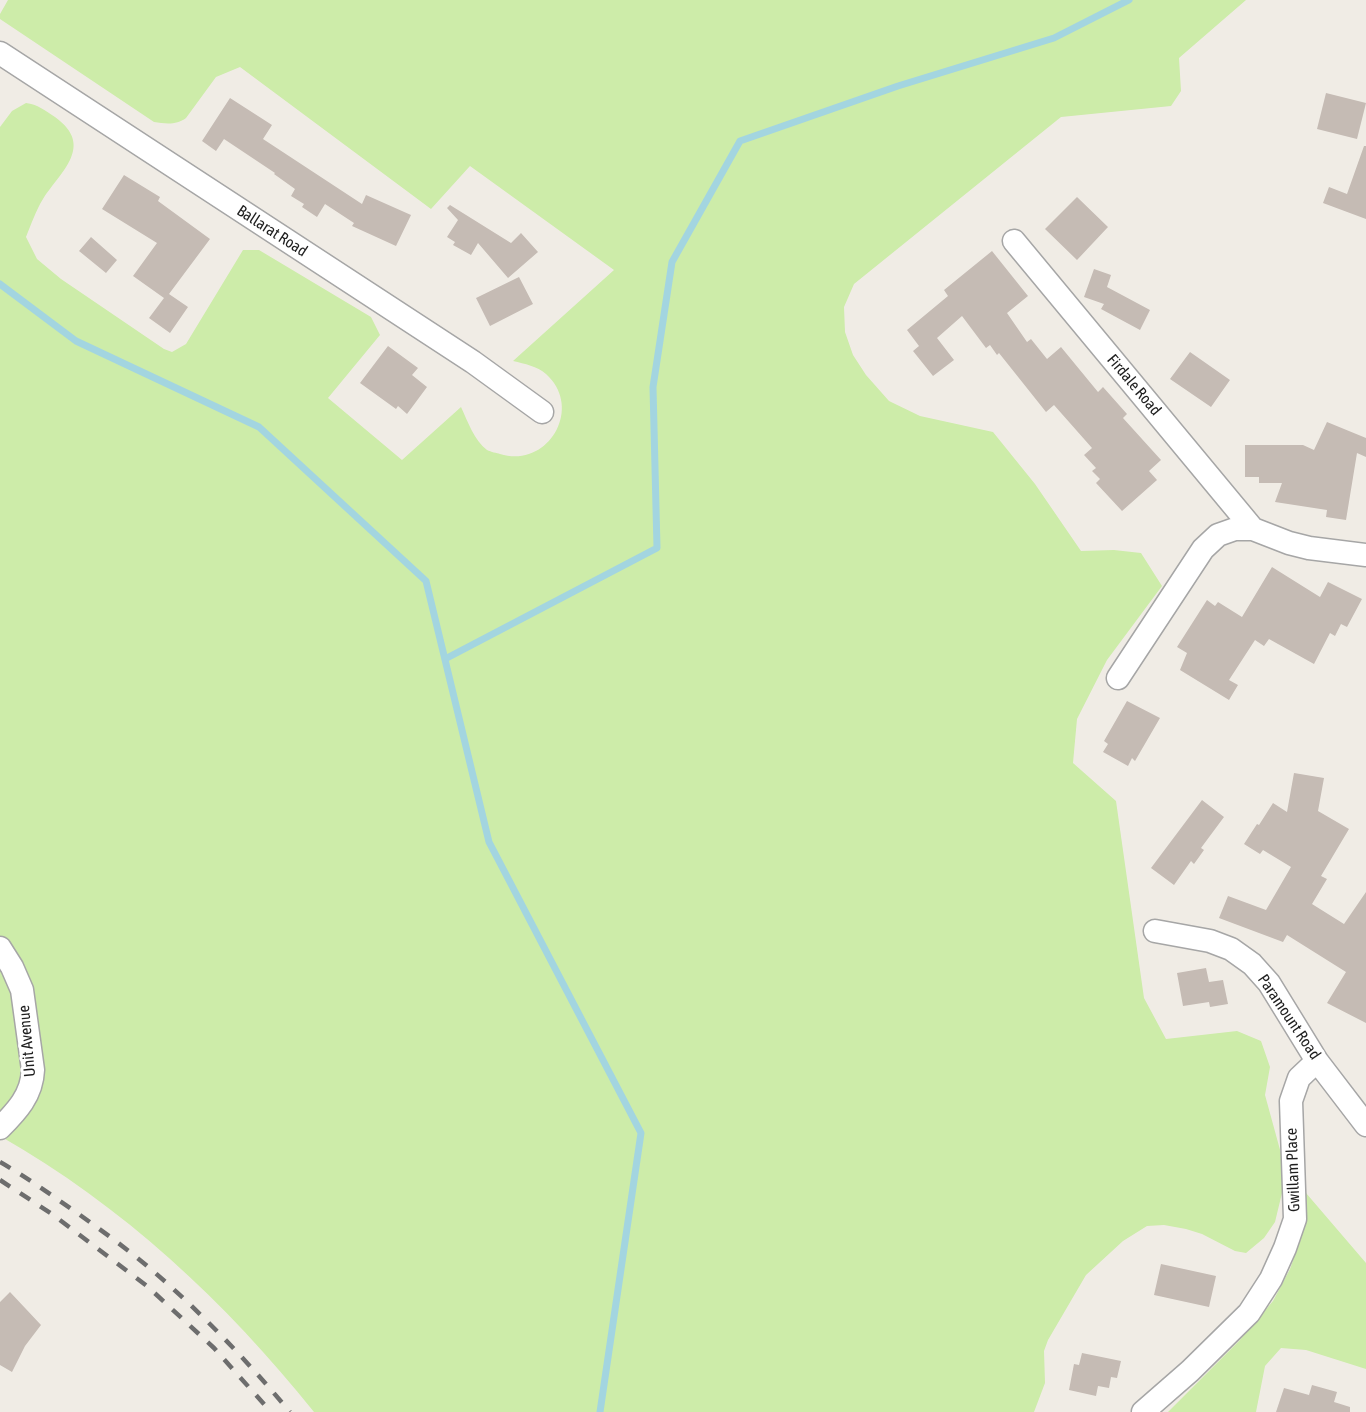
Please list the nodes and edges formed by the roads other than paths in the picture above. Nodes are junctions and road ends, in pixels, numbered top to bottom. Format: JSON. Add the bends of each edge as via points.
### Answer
{"nodes":[{"id":1,"x":0,"y":53,"type":"edge"},
{"id":2,"x":1014,"y":241,"type":"dead end"},
{"id":3,"x":542,"y":412,"type":"dead end"},
{"id":4,"x":1253,"y":529,"type":"junction"},
{"id":5,"x":1366,"y":555,"type":"edge"},
{"id":6,"x":1118,"y":678,"type":"dead end"},
{"id":7,"x":1155,"y":931,"type":"dead end"},
{"id":8,"x":0,"y":948,"type":"edge"},
{"id":9,"x":1317,"y":1060,"type":"junction"},
{"id":10,"x":1366,"y":1125,"type":"edge"},
{"id":11,"x":0,"y":1128,"type":"edge"},
{"id":12,"x":1143,"y":1412,"type":"edge"}],
"edges":[{"from":1,"to":3,"type":"street","name":"Ballarat Road","via":[[463,355]]},
{"from":2,"to":4,"type":"street","name":"Firdale Road"},
{"from":4,"to":5,"type":"street","name":"Firdale Road","via":[[1309,548]]},
{"from":4,"to":6,"type":"street","name":"Firdale Road","via":[[1235,529],[1218,535],[1203,549]]},
{"from":7,"to":9,"type":"street","name":"Paramount Road","via":[[1210,941],[1231,949],[1252,964],[1269,983]]},
{"from":8,"to":11,"type":"street","name":"Unit Avenue","via":[[22,990],[33,1070],[25,1100]]},
{"from":9,"to":10,"type":"street","name":"Paramount Road"},
{"from":9,"to":12,"type":"street","name":"Gwillam Place","via":[[1299,1077],[1291,1101],[1295,1219],[1271,1278],[1249,1313]]}]}
